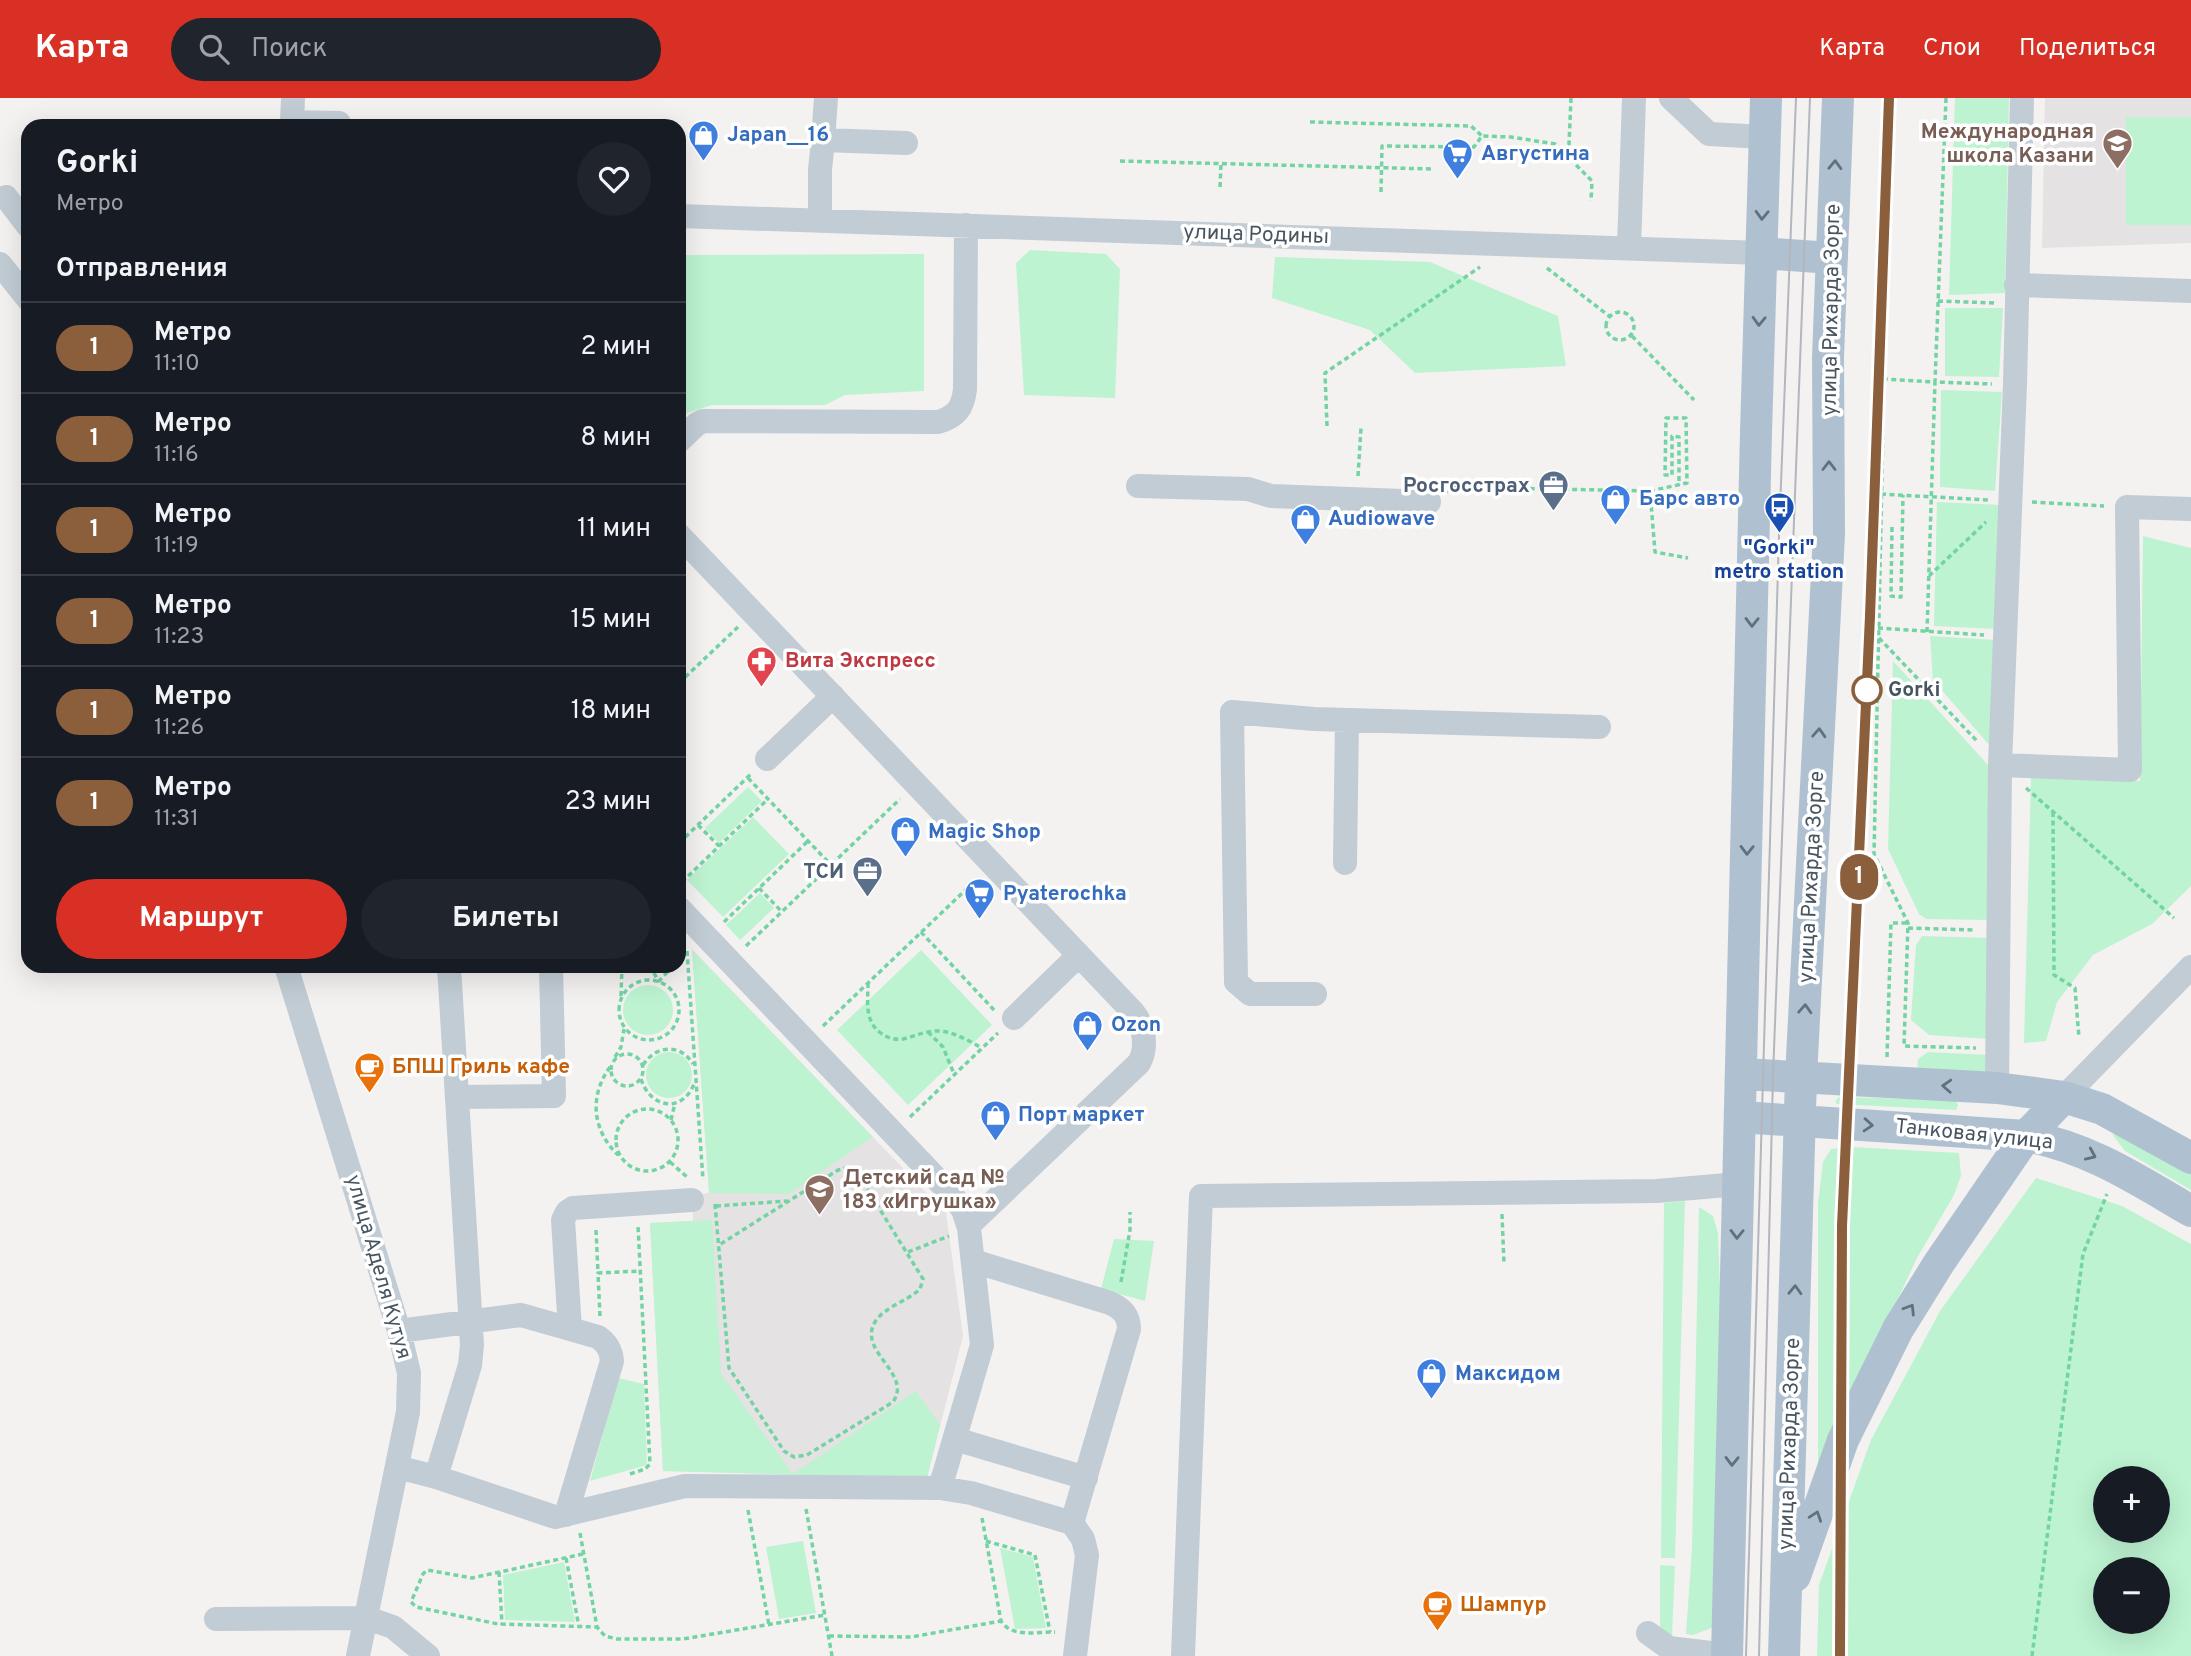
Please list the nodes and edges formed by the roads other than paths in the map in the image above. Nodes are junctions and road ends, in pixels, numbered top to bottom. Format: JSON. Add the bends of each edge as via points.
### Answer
{"nodes":[{"id":1,"x":293,"y":98,"type":"edge"},
{"id":2,"x":826,"y":98,"type":"edge"},
{"id":3,"x":1634,"y":98,"type":"edge"},
{"id":4,"x":1671,"y":98,"type":"edge"},
{"id":5,"x":1766,"y":98,"type":"edge"},
{"id":6,"x":1838,"y":98,"type":"edge"},
{"id":7,"x":2022,"y":98,"type":"edge"},
{"id":8,"x":292,"y":119,"type":"edge"},
{"id":9,"x":1765,"y":137,"type":"junction"},
{"id":10,"x":823,"y":140,"type":"junction"},
{"id":11,"x":906,"y":143,"type":"dead end"},
{"id":12,"x":11,"y":197,"type":"edge"},
{"id":13,"x":21,"y":214,"type":"edge"},
{"id":14,"x":686,"y":216,"type":"edge"},
{"id":15,"x":820,"y":220,"type":"junction"},
{"id":16,"x":966,"y":225,"type":"junction"},
{"id":17,"x":1629,"y":248,"type":"junction"},
{"id":18,"x":1761,"y":253,"type":"junction"},
{"id":19,"x":1832,"y":258,"type":"junction"},
{"id":20,"x":0,"y":264,"type":"edge"},
{"id":21,"x":21,"y":290,"type":"edge"},
{"id":22,"x":2191,"y":291,"type":"edge"},
{"id":23,"x":2016,"y":294,"type":"junction"},
{"id":24,"x":686,"y":434,"type":"edge"},
{"id":25,"x":1138,"y":486,"type":"dead end"},
{"id":26,"x":1429,"y":502,"type":"road end"},
{"id":27,"x":2191,"y":509,"type":"edge"},
{"id":28,"x":686,"y":542,"type":"edge"},
{"id":29,"x":833,"y":696,"type":"junction"},
{"id":30,"x":1347,"y":720,"type":"junction"},
{"id":31,"x":1598,"y":727,"type":"dead end"},
{"id":32,"x":767,"y":759,"type":"road end"},
{"id":33,"x":2000,"y":765,"type":"junction"},
{"id":34,"x":1345,"y":863,"type":"dead end"},
{"id":35,"x":686,"y":915,"type":"edge"},
{"id":36,"x":1079,"y":955,"type":"junction"},
{"id":37,"x":2191,"y":967,"type":"edge"},
{"id":38,"x":288,"y":973,"type":"edge"},
{"id":39,"x":449,"y":973,"type":"edge"},
{"id":40,"x":551,"y":973,"type":"edge"},
{"id":41,"x":1315,"y":994,"type":"dead end"},
{"id":42,"x":1011,"y":1021,"type":"road end"},
{"id":43,"x":1742,"y":1074,"type":"junction"},
{"id":44,"x":1801,"y":1077,"type":"junction"},
{"id":45,"x":1997,"y":1088,"type":"junction"},
{"id":46,"x":457,"y":1097,"type":"junction"},
{"id":47,"x":2064,"y":1097,"type":"junction"},
{"id":48,"x":1740,"y":1117,"type":"junction"},
{"id":49,"x":1800,"y":1119,"type":"junction"},
{"id":50,"x":2026,"y":1136,"type":"junction"},
{"id":51,"x":2191,"y":1158,"type":"edge"},
{"id":52,"x":1739,"y":1184,"type":"junction"},
{"id":53,"x":700,"y":1189,"type":"road end"},
{"id":54,"x":2191,"y":1211,"type":"edge"},
{"id":55,"x":963,"y":1230,"type":"junction"},
{"id":56,"x":973,"y":1261,"type":"junction"},
{"id":57,"x":470,"y":1321,"type":"junction"},
{"id":58,"x":570,"y":1329,"type":"junction"},
{"id":59,"x":399,"y":1331,"type":"junction"},
{"id":60,"x":955,"y":1439,"type":"junction"},
{"id":61,"x":397,"y":1467,"type":"junction"},
{"id":62,"x":436,"y":1477,"type":"junction"},
{"id":63,"x":1086,"y":1478,"type":"junction"},
{"id":64,"x":940,"y":1488,"type":"junction"},
{"id":65,"x":571,"y":1514,"type":"junction"},
{"id":66,"x":1072,"y":1523,"type":"junction"},
{"id":67,"x":1785,"y":1603,"type":"junction"},
{"id":68,"x":367,"y":1618,"type":"junction"},
{"id":69,"x":216,"y":1619,"type":"dead end"},
{"id":70,"x":1648,"y":1633,"type":"dead end"},
{"id":71,"x":1077,"y":1644,"type":"edge"},
{"id":72,"x":358,"y":1656,"type":"edge"},
{"id":73,"x":428,"y":1656,"type":"edge"},
{"id":74,"x":1183,"y":1656,"type":"edge"},
{"id":75,"x":1727,"y":1656,"type":"edge"},
{"id":76,"x":1784,"y":1656,"type":"edge"}],
"edges":[{"from":1,"to":8,"type":"street"},
{"from":2,"to":10,"type":"street"},
{"from":3,"to":17,"type":"street"},
{"from":4,"to":9,"type":"street","via":[[1709,134]]},
{"from":5,"to":9,"type":"main road"},
{"from":19,"to":6,"type":"main road","name":"улица Рихарда Зорге","one_way":true},
{"from":7,"to":23,"type":"street"},
{"from":9,"to":18,"type":"main road","one_way":true},
{"from":10,"to":11,"type":"street"},
{"from":10,"to":15,"type":"street"},
{"from":12,"to":13,"type":"street"},
{"from":14,"to":15,"type":"street","name":"улица Родины"},
{"from":15,"to":16,"type":"street","name":"улица Родины"},
{"from":16,"to":17,"type":"street","name":"улица Родины"},
{"from":16,"to":24,"type":"street","via":[[965,389],[964,403],[956,414],[938,422],[703,421]]},
{"from":17,"to":18,"type":"street","name":"улица Родины"},
{"from":18,"to":19,"type":"main road","name":"улица Родины"},
{"from":18,"to":43,"type":"main road","one_way":true},
{"from":44,"to":19,"type":"main road","name":"улица Рихарда Зорге","one_way":true,"via":[[1829,534]]},
{"from":20,"to":21,"type":"street"},
{"from":22,"to":23,"type":"street"},
{"from":23,"to":33,"type":"street"},
{"from":25,"to":26,"type":"street"},
{"from":27,"to":33,"type":"street","via":[[2127,507],[2130,771]]},
{"from":28,"to":29,"type":"street"},
{"from":29,"to":32,"type":"street"},
{"from":29,"to":36,"type":"street"},
{"from":30,"to":31,"type":"street"},
{"from":30,"to":34,"type":"street"},
{"from":30,"to":41,"type":"street","via":[[1232,712],[1236,982],[1250,994]]},
{"from":33,"to":45,"type":"street"},
{"from":35,"to":55,"type":"street","via":[[959,1203]]},
{"from":36,"to":42,"type":"street"},
{"from":36,"to":55,"type":"street","via":[[1136,1016],[1142,1028],[1142,1059]]},
{"from":37,"to":47,"type":"street"},
{"from":38,"to":59,"type":"street","name":"улица Аделя Кутуя"},
{"from":39,"to":46,"type":"street"},
{"from":40,"to":46,"type":"street","via":[[554,1096]]},
{"from":43,"to":44,"type":"main road","name":"Танковая улица"},
{"from":43,"to":48,"type":"main road"},
{"from":45,"to":44,"type":"main road","name":"Танковая улица","one_way":true},
{"from":44,"to":49,"type":"main road","name":"улица Рихарда Зорге"},
{"from":45,"to":47,"type":"main road","name":"Танковая улица"},
{"from":46,"to":57,"type":"street"},
{"from":47,"to":50,"type":"main road"},
{"from":47,"to":51,"type":"main road","name":"Танковая улица","via":[[2102,1109]]},
{"from":48,"to":49,"type":"main road","name":"Танковая улица"},
{"from":48,"to":52,"type":"main road"},
{"from":49,"to":50,"type":"main road","name":"Танковая улица","one_way":true},
{"from":67,"to":49,"type":"main road","name":"улица Рихарда Зорге","one_way":true},
{"from":50,"to":54,"type":"main road","name":"Танковая улица","one_way":true,"via":[[2089,1154]]},
{"from":67,"to":50,"type":"main road","one_way":true,"via":[[1843,1440],[1898,1329]]},
{"from":52,"to":74,"type":"street","via":[[1657,1191],[1201,1196]]},
{"from":52,"to":75,"type":"main road","one_way":true},
{"from":53,"to":58,"type":"street","via":[[637,1204],[567,1212],[562,1220]]},
{"from":55,"to":56,"type":"street"},
{"from":56,"to":60,"type":"street","via":[[982,1345]]},
{"from":56,"to":63,"type":"street","via":[[1114,1305],[1127,1317],[1129,1329]]},
{"from":57,"to":58,"type":"street","via":[[521,1315]]},
{"from":57,"to":59,"type":"street"},
{"from":57,"to":62,"type":"street","via":[[470,1364]]},
{"from":58,"to":65,"type":"street","via":[[601,1339],[612,1361]]},
{"from":59,"to":61,"type":"street","name":"улица Аделя Кутуя","via":[[410,1392]]},
{"from":60,"to":63,"type":"street"},
{"from":60,"to":64,"type":"street"},
{"from":61,"to":62,"type":"street"},
{"from":61,"to":68,"type":"street","name":"улица Аделя Кутуя"},
{"from":62,"to":65,"type":"street","via":[[549,1516]]},
{"from":63,"to":66,"type":"street"},
{"from":64,"to":65,"type":"street","via":[[685,1486]]},
{"from":64,"to":66,"type":"street"},
{"from":66,"to":71,"type":"street","via":[[1087,1555]]},
{"from":67,"to":76,"type":"main road","name":"улица Рихарда Зорге"},
{"from":68,"to":69,"type":"street"},
{"from":68,"to":72,"type":"street","name":"улица Аделя Кутуя"},
{"from":68,"to":73,"type":"street","via":[[393,1627]]},
{"from":70,"to":75,"type":"street","via":[[1669,1648]]}]}
